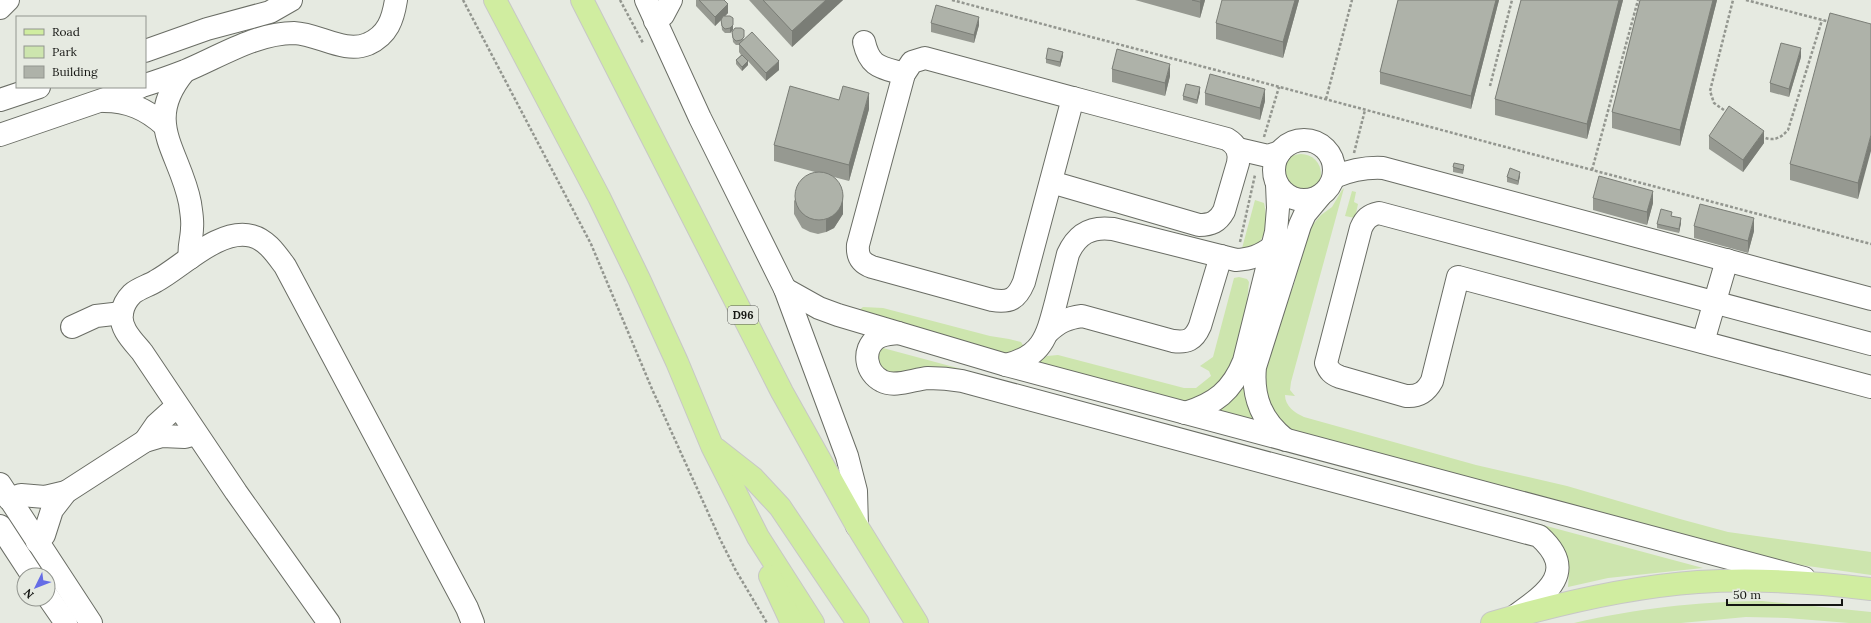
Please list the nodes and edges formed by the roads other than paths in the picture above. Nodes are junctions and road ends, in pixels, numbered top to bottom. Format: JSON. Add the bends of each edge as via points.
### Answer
{"nodes":[{"id":1,"x":8,"y":0,"type":"edge"},
{"id":2,"x":254,"y":0,"type":"edge"},
{"id":3,"x":291,"y":0,"type":"edge"},
{"id":4,"x":396,"y":0,"type":"edge"},
{"id":5,"x":495,"y":0,"type":"edge"},
{"id":6,"x":582,"y":0,"type":"edge"},
{"id":7,"x":646,"y":0,"type":"edge"},
{"id":8,"x":671,"y":0,"type":"edge"},
{"id":9,"x":0,"y":8,"type":"edge"},
{"id":10,"x":655,"y":21,"type":"junction"},
{"id":11,"x":207,"y":29,"type":"junction"},
{"id":12,"x":864,"y":42,"type":"dead end"},
{"id":13,"x":146,"y":50,"type":"edge"},
{"id":14,"x":184,"y":72,"type":"junction"},
{"id":15,"x":904,"y":74,"type":"junction"},
{"id":16,"x":146,"y":85,"type":"edge"},
{"id":17,"x":36,"y":88,"type":"edge"},
{"id":18,"x":137,"y":88,"type":"edge"},
{"id":19,"x":1073,"y":98,"type":"junction"},
{"id":20,"x":0,"y":100,"type":"edge"},
{"id":21,"x":100,"y":100,"type":"junction"},
{"id":22,"x":164,"y":125,"type":"junction"},
{"id":23,"x":0,"y":135,"type":"edge"},
{"id":24,"x":1280,"y":152,"type":"junction"},
{"id":25,"x":1238,"y":156,"type":"junction"},
{"id":26,"x":1342,"y":174,"type":"junction"},
{"id":27,"x":1276,"y":180,"type":"junction"},
{"id":28,"x":1051,"y":182,"type":"junction"},
{"id":29,"x":1320,"y":196,"type":"junction"},
{"id":30,"x":189,"y":202,"type":"junction"},
{"id":31,"x":211,"y":244,"type":"junction"},
{"id":32,"x":1272,"y":247,"type":"junction"},
{"id":33,"x":1221,"y":256,"type":"junction"},
{"id":34,"x":190,"y":258,"type":"junction"},
{"id":35,"x":1727,"y":260,"type":"junction"},
{"id":36,"x":156,"y":281,"type":"junction"},
{"id":37,"x":785,"y":289,"type":"junction"},
{"id":38,"x":1871,"y":299,"type":"edge"},
{"id":39,"x":1715,"y":302,"type":"junction"},
{"id":40,"x":122,"y":312,"type":"junction"},
{"id":41,"x":72,"y":327,"type":"dead end"},
{"id":42,"x":1048,"y":332,"type":"junction"},
{"id":43,"x":898,"y":333,"type":"junction"},
{"id":44,"x":1703,"y":342,"type":"junction"},
{"id":45,"x":1871,"y":344,"type":"edge"},
{"id":46,"x":142,"y":352,"type":"junction"},
{"id":47,"x":1006,"y":365,"type":"junction"},
{"id":48,"x":1871,"y":387,"type":"edge"},
{"id":49,"x":177,"y":406,"type":"junction"},
{"id":50,"x":1185,"y":413,"type":"junction"},
{"id":51,"x":196,"y":434,"type":"junction"},
{"id":52,"x":1287,"y":440,"type":"junction"},
{"id":53,"x":145,"y":441,"type":"junction"},
{"id":54,"x":712,"y":446,"type":"junction"},
{"id":55,"x":5,"y":492,"type":"edge"},
{"id":56,"x":66,"y":492,"type":"junction"},
{"id":57,"x":0,"y":526,"type":"edge"},
{"id":58,"x":857,"y":526,"type":"junction"},
{"id":59,"x":758,"y":537,"type":"junction"},
{"id":60,"x":38,"y":542,"type":"junction"},
{"id":61,"x":10,"y":556,"type":"edge"},
{"id":62,"x":23,"y":567,"type":"edge"},
{"id":63,"x":1822,"y":583,"type":"junction"},
{"id":64,"x":1871,"y":589,"type":"edge"},
{"id":65,"x":55,"y":607,"type":"edge"},
{"id":66,"x":1515,"y":616,"type":"junction"},
{"id":67,"x":473,"y":618,"type":"edge"},
{"id":68,"x":66,"y":623,"type":"edge"},
{"id":69,"x":91,"y":623,"type":"edge"},
{"id":70,"x":329,"y":623,"type":"edge"},
{"id":71,"x":792,"y":623,"type":"edge"},
{"id":72,"x":814,"y":623,"type":"edge"},
{"id":73,"x":858,"y":623,"type":"edge"},
{"id":74,"x":917,"y":623,"type":"edge"},
{"id":75,"x":1492,"y":623,"type":"edge"}],
"edges":[{"from":1,"to":9,"type":"street"},
{"from":2,"to":11,"type":"street"},
{"from":3,"to":11,"type":"street","via":[[270,12]]},
{"from":4,"to":14,"type":"street","via":[[393,18],[383,34],[368,44],[349,47],[313,36],[294,33],[276,35],[258,40]]},
{"from":5,"to":54,"type":"main road","via":[[599,197],[639,279]]},
{"from":6,"to":58,"type":"main road","number":"D96","via":[[782,392]]},
{"from":7,"to":10,"type":"street"},
{"from":8,"to":10,"type":"street","via":[[663,15]]},
{"from":10,"to":37,"type":"street"},
{"from":11,"to":13,"type":"street"},
{"from":12,"to":15,"type":"street","via":[[866,53],[872,62]]},
{"from":14,"to":16,"type":"street"},
{"from":14,"to":22,"type":"street","via":[[167,102]]},
{"from":15,"to":19,"type":"street","via":[[912,62],[918,59],[935,59]]},
{"from":15,"to":28,"type":"street","via":[[858,245],[860,259],[865,264],[992,300],[1002,302],[1012,299],[1020,292],[1024,282]]},
{"from":17,"to":20,"type":"street"},
{"from":18,"to":21,"type":"street"},
{"from":19,"to":25,"type":"street","via":[[1227,139],[1234,143]]},
{"from":19,"to":28,"type":"street"},
{"from":21,"to":22,"type":"street","via":[[128,103]]},
{"from":21,"to":23,"type":"street"},
{"from":22,"to":30,"type":"street"},
{"from":24,"to":25,"type":"street","via":[[1268,156]]},
{"from":24,"to":26,"type":"street","via":[[1285,146],[1301,140],[1317,143],[1324,147]]},
{"from":24,"to":27,"type":"street","via":[[1274,168]]},
{"from":25,"to":27,"type":"street"},
{"from":25,"to":28,"type":"street","via":[[1224,211],[1214,223],[1207,225],[1199,225]]},
{"from":26,"to":29,"type":"street"},
{"from":26,"to":35,"type":"street","via":[[1366,168],[1399,171]]},
{"from":27,"to":29,"type":"street","via":[[1288,196],[1296,199],[1313,200]]},
{"from":27,"to":32,"type":"street","via":[[1278,208]]},
{"from":29,"to":52,"type":"street","via":[[1300,225],[1255,367],[1254,381],[1260,409],[1276,432]]},
{"from":30,"to":31,"type":"street","via":[[202,222]]},
{"from":30,"to":34,"type":"street","via":[[192,228]]},
{"from":31,"to":34,"type":"street"},
{"from":31,"to":67,"type":"street","via":[[238,235],[252,236],[264,241],[285,266]]},
{"from":32,"to":33,"type":"street","via":[[1249,259],[1236,260]]},
{"from":32,"to":50,"type":"street","via":[[1238,377],[1228,390],[1215,400]]},
{"from":33,"to":42,"type":"street","via":[[1197,335],[1190,340],[1173,341],[1082,316],[1064,320]]},
{"from":33,"to":42,"type":"street","via":[[1113,229],[1091,230],[1077,240],[1068,254]]},
{"from":34,"to":36,"type":"street"},
{"from":35,"to":38,"type":"street"},
{"from":35,"to":39,"type":"street"},
{"from":36,"to":40,"type":"street","via":[[133,293]]},
{"from":36,"to":46,"type":"street","via":[[139,299],[133,315]]},
{"from":37,"to":43,"type":"street","via":[[820,308]]},
{"from":37,"to":58,"type":"street","via":[[847,456],[856,491]]},
{"from":39,"to":44,"type":"street"},
{"from":39,"to":44,"type":"street","via":[[1379,213],[1365,220],[1361,228],[1326,363],[1333,375],[1406,396],[1422,394],[1432,381],[1458,277]]},
{"from":39,"to":45,"type":"street"},
{"from":40,"to":41,"type":"street","via":[[96,316]]},
{"from":40,"to":46,"type":"street","via":[[125,330]]},
{"from":42,"to":47,"type":"street","via":[[1042,344],[1032,354],[1020,362]]},
{"from":43,"to":47,"type":"street"},
{"from":43,"to":66,"type":"street","via":[[877,338],[870,346],[867,357],[869,368],[874,377],[884,382],[895,384],[928,378],[962,381],[1539,536],[1550,546],[1557,559],[1557,574],[1551,588]]},
{"from":44,"to":48,"type":"street"},
{"from":46,"to":49,"type":"street"},
{"from":47,"to":50,"type":"street"},
{"from":49,"to":51,"type":"street"},
{"from":49,"to":53,"type":"street","via":[[159,422]]},
{"from":50,"to":52,"type":"street"},
{"from":51,"to":53,"type":"street","via":[[185,437],[162,436]]},
{"from":51,"to":70,"type":"street"},
{"from":52,"to":63,"type":"street"},
{"from":53,"to":56,"type":"street"},
{"from":54,"to":59,"type":"main road"},
{"from":54,"to":73,"type":"main road","via":[[744,470],[780,507]]},
{"from":55,"to":56,"type":"street","via":[[45,497]]},
{"from":55,"to":60,"type":"street"},
{"from":56,"to":60,"type":"street","via":[[52,510],[45,532]]},
{"from":57,"to":61,"type":"street"},
{"from":58,"to":74,"type":"main road","number":"D96"},
{"from":59,"to":71,"type":"main road","via":[[775,590]]},
{"from":59,"to":72,"type":"main road"},
{"from":60,"to":69,"type":"street"},
{"from":61,"to":62,"type":"street"},
{"from":63,"to":64,"type":"main road"},
{"from":63,"to":66,"type":"main road","via":[[1760,580],[1698,582],[1636,589],[1575,600]]},
{"from":65,"to":68,"type":"street"},
{"from":66,"to":75,"type":"main road"}]}
